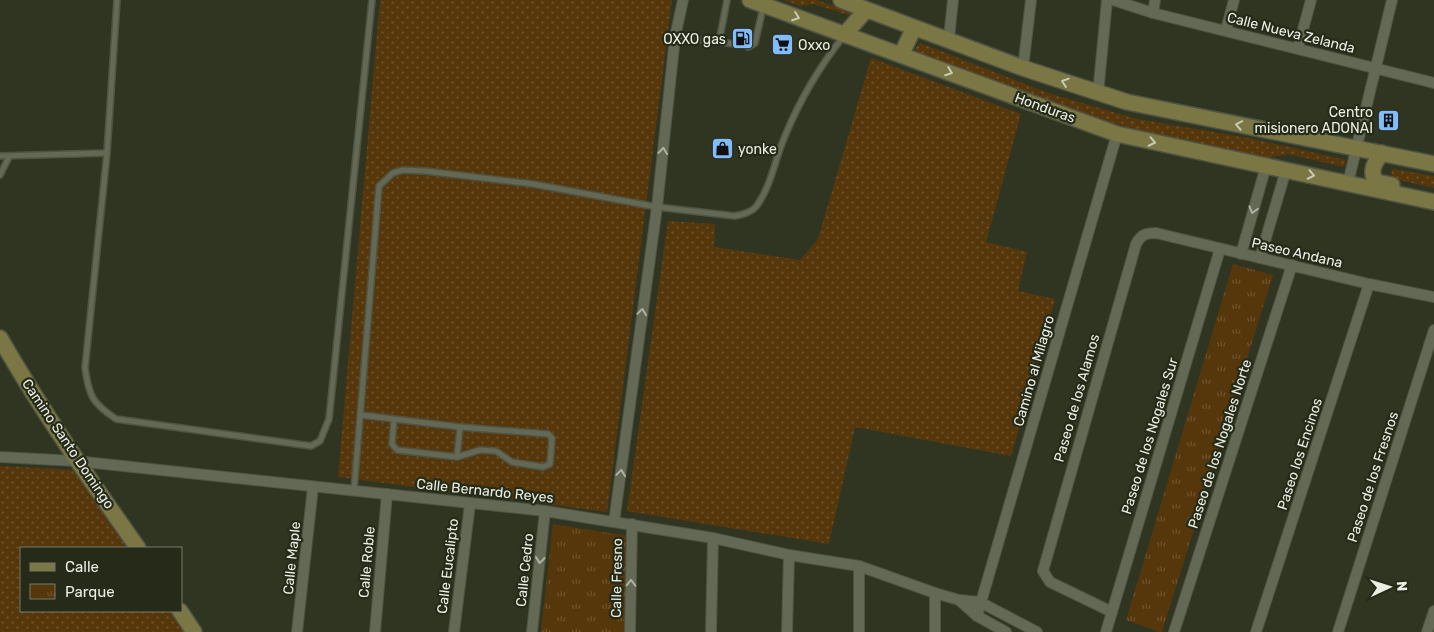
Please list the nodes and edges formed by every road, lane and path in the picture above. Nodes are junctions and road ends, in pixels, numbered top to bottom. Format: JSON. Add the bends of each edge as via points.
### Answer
{"nodes":[{"id":1,"x":117,"y":0,"type":"edge"},
{"id":2,"x":372,"y":0,"type":"edge"},
{"id":3,"x":683,"y":0,"type":"edge"},
{"id":4,"x":727,"y":0,"type":"edge"},
{"id":5,"x":840,"y":0,"type":"edge"},
{"id":6,"x":953,"y":0,"type":"edge"},
{"id":7,"x":1032,"y":0,"type":"edge"},
{"id":8,"x":1107,"y":0,"type":"edge"},
{"id":9,"x":1113,"y":0,"type":"edge"},
{"id":10,"x":1155,"y":0,"type":"edge"},
{"id":11,"x":1234,"y":0,"type":"edge"},
{"id":12,"x":1311,"y":0,"type":"edge"},
{"id":13,"x":1392,"y":0,"type":"edge"},
{"id":14,"x":757,"y":2,"type":"edge"},
{"id":15,"x":867,"y":5,"type":"edge"},
{"id":16,"x":1153,"y":12,"type":"junction"},
{"id":17,"x":914,"y":28,"type":"junction"},
{"id":18,"x":1226,"y":30,"type":"junction"},
{"id":19,"x":845,"y":34,"type":"junction"},
{"id":20,"x":675,"y":37,"type":"junction"},
{"id":21,"x":949,"y":38,"type":"junction"},
{"id":22,"x":719,"y":42,"type":"junction"},
{"id":23,"x":736,"y":44,"type":"dead end"},
{"id":24,"x":748,"y":47,"type":"dead end"},
{"id":25,"x":1298,"y":48,"type":"junction"},
{"id":26,"x":901,"y":55,"type":"junction"},
{"id":27,"x":1023,"y":68,"type":"junction"},
{"id":28,"x":1375,"y":69,"type":"junction"},
{"id":29,"x":1434,"y":83,"type":"edge"},
{"id":30,"x":1098,"y":94,"type":"junction"},
{"id":31,"x":1117,"y":134,"type":"junction"},
{"id":32,"x":1356,"y":148,"type":"junction"},
{"id":33,"x":107,"y":153,"type":"junction"},
{"id":34,"x":1382,"y":153,"type":"junction"},
{"id":35,"x":0,"y":156,"type":"edge"},
{"id":36,"x":9,"y":156,"type":"junction"},
{"id":37,"x":1434,"y":164,"type":"edge"},
{"id":38,"x":1266,"y":166,"type":"junction"},
{"id":39,"x":1286,"y":170,"type":"junction"},
{"id":40,"x":0,"y":175,"type":"edge"},
{"id":41,"x":1348,"y":184,"type":"junction"},
{"id":42,"x":1434,"y":194,"type":"edge"},
{"id":43,"x":1434,"y":202,"type":"edge"},
{"id":44,"x":657,"y":207,"type":"junction"},
{"id":45,"x":1156,"y":233,"type":"joint"},
{"id":46,"x":1220,"y":249,"type":"junction"},
{"id":47,"x":1241,"y":254,"type":"junction"},
{"id":48,"x":1260,"y":258,"type":"junction"},
{"id":49,"x":1292,"y":265,"type":"junction"},
{"id":50,"x":1369,"y":284,"type":"junction"},
{"id":51,"x":1434,"y":297,"type":"edge"},
{"id":52,"x":1434,"y":330,"type":"edge"},
{"id":53,"x":0,"y":338,"type":"edge"},
{"id":54,"x":361,"y":415,"type":"junction"},
{"id":55,"x":394,"y":419,"type":"junction"},
{"id":56,"x":460,"y":427,"type":"junction"},
{"id":57,"x":458,"y":456,"type":"junction"},
{"id":58,"x":0,"y":457,"type":"edge"},
{"id":59,"x":76,"y":461,"type":"junction"},
{"id":60,"x":313,"y":487,"type":"junction"},
{"id":61,"x":354,"y":491,"type":"junction"},
{"id":62,"x":387,"y":494,"type":"junction"},
{"id":63,"x":470,"y":504,"type":"junction"},
{"id":64,"x":545,"y":512,"type":"junction"},
{"id":65,"x":614,"y":522,"type":"junction"},
{"id":66,"x":632,"y":524,"type":"junction"},
{"id":67,"x":713,"y":538,"type":"junction"},
{"id":68,"x":137,"y":547,"type":"edge"},
{"id":69,"x":789,"y":555,"type":"junction"},
{"id":70,"x":860,"y":566,"type":"junction"},
{"id":71,"x":935,"y":593,"type":"junction"},
{"id":72,"x":959,"y":600,"type":"junction"},
{"id":73,"x":980,"y":602,"type":"junction"},
{"id":74,"x":1434,"y":611,"type":"edge"},
{"id":75,"x":181,"y":612,"type":"edge"},
{"id":76,"x":1112,"y":612,"type":"junction"},
{"id":77,"x":977,"y":616,"type":"junction"},
{"id":78,"x":1021,"y":628,"type":"edge"},
{"id":79,"x":194,"y":632,"type":"edge"},
{"id":80,"x":297,"y":632,"type":"edge"},
{"id":81,"x":375,"y":632,"type":"edge"},
{"id":82,"x":454,"y":632,"type":"edge"},
{"id":83,"x":532,"y":632,"type":"edge"},
{"id":84,"x":630,"y":632,"type":"edge"},
{"id":85,"x":711,"y":632,"type":"edge"},
{"id":86,"x":787,"y":632,"type":"edge"},
{"id":87,"x":859,"y":632,"type":"edge"},
{"id":88,"x":935,"y":632,"type":"edge"},
{"id":89,"x":1006,"y":632,"type":"edge"},
{"id":90,"x":1037,"y":632,"type":"edge"},
{"id":91,"x":1106,"y":632,"type":"edge"},
{"id":92,"x":1174,"y":632,"type":"edge"},
{"id":93,"x":1256,"y":632,"type":"edge"},
{"id":94,"x":1338,"y":632,"type":"edge"},
{"id":95,"x":1428,"y":632,"type":"edge"}],
"edges":[{"from":1,"to":33,"type":"lane"},
{"from":2,"to":33,"type":"lane","via":[[329,418],[320,441],[303,446],[116,419],[98,407],[88,392],[85,368]]},
{"from":3,"to":20,"type":"street"},
{"from":4,"to":22,"type":"lane"},
{"from":5,"to":15,"type":"street"},
{"from":6,"to":21,"type":"street"},
{"from":7,"to":27,"type":"street"},
{"from":8,"to":30,"type":"street"},
{"from":9,"to":16,"type":"street","name":"Calle Nueva Zelanda"},
{"from":10,"to":16,"type":"street"},
{"from":11,"to":18,"type":"street"},
{"from":12,"to":25,"type":"street"},
{"from":13,"to":28,"type":"street"},
{"from":14,"to":19,"type":"street","name":"Honduras","one_way":true},
{"from":14,"to":24,"type":"lane","via":[[755,43]]},
{"from":15,"to":17,"type":"street"},
{"from":15,"to":19,"type":"street"},
{"from":16,"to":18,"type":"street","name":"Calle Nueva Zelanda"},
{"from":17,"to":21,"type":"street"},
{"from":17,"to":26,"type":"street"},
{"from":18,"to":25,"type":"street","name":"Calle Nueva Zelanda"},
{"from":19,"to":26,"type":"street","name":"Honduras"},
{"from":19,"to":44,"type":"lane","via":[[799,104],[770,182],[757,206],[748,213],[735,216]]},
{"from":20,"to":22,"type":"lane"},
{"from":44,"to":20,"type":"street","one_way":true},
{"from":21,"to":27,"type":"street"},
{"from":22,"to":23,"type":"lane"},
{"from":25,"to":28,"type":"street","name":"Calle Nueva Zelanda"},
{"from":26,"to":31,"type":"street","name":"Honduras","one_way":true},
{"from":30,"to":27,"type":"street","one_way":true},
{"from":28,"to":29,"type":"street","name":"Calle Nueva Zelanda"},
{"from":28,"to":32,"type":"street"},
{"from":32,"to":30,"type":"street","one_way":true},
{"from":31,"to":38,"type":"street","name":"Honduras","one_way":true},
{"from":31,"to":73,"type":"street","name":"Camino al Milagro"},
{"from":32,"to":34,"type":"street"},
{"from":32,"to":41,"type":"street"},
{"from":33,"to":36,"type":"lane"},
{"from":34,"to":37,"type":"street"},
{"from":34,"to":42,"type":"street","via":[[1372,171],[1377,182]]},
{"from":35,"to":36,"type":"lane"},
{"from":36,"to":40,"type":"lane"},
{"from":38,"to":39,"type":"street","name":"Honduras"},
{"from":38,"to":47,"type":"street","one_way":true},
{"from":39,"to":41,"type":"street","name":"Honduras","one_way":true},
{"from":39,"to":48,"type":"street"},
{"from":41,"to":43,"type":"street","name":"Honduras"},
{"from":44,"to":54,"type":"lane","via":[[533,184],[425,171],[403,170],[386,177],[379,186]]},
{"from":65,"to":44,"type":"street","one_way":true},
{"from":45,"to":46,"type":"street","name":"Paseo Andana"},
{"from":45,"to":76,"type":"street","name":"Paseo de los Alamos","via":[[1146,233],[1136,244],[1043,571],[1050,582]]},
{"from":46,"to":47,"type":"street","name":"Paseo Andana"},
{"from":46,"to":76,"type":"street","name":"Paseo de los Nogales Sur"},
{"from":47,"to":48,"type":"street","name":"Paseo Andana"},
{"from":48,"to":49,"type":"street","name":"Paseo Andana"},
{"from":49,"to":50,"type":"street","name":"Paseo Andana"},
{"from":49,"to":92,"type":"street","name":"Paseo de los Nogales Norte"},
{"from":50,"to":51,"type":"street","name":"Paseo Andana"},
{"from":50,"to":93,"type":"street","name":"Paseo los Encinos"},
{"from":52,"to":94,"type":"street","name":"Paseo de los Fresnos"},
{"from":53,"to":59,"type":"street","name":"Camino Santo Domingo"},
{"from":54,"to":55,"type":"lane"},
{"from":54,"to":61,"type":"lane"},
{"from":55,"to":56,"type":"lane"},
{"from":55,"to":57,"type":"lane","via":[[394,448]]},
{"from":56,"to":57,"type":"lane"},
{"from":56,"to":57,"type":"lane","via":[[548,434],[552,438],[550,461],[543,467],[512,462],[496,451],[480,450]]},
{"from":58,"to":59,"type":"street","name":"Calle Bernardo Reyes"},
{"from":59,"to":60,"type":"street","name":"Calle Bernardo Reyes"},
{"from":59,"to":68,"type":"street","name":"Camino Santo Domingo"},
{"from":60,"to":61,"type":"street","name":"Calle Bernardo Reyes"},
{"from":60,"to":80,"type":"street","name":"Calle Maple"},
{"from":61,"to":62,"type":"street","name":"Calle Bernardo Reyes"},
{"from":62,"to":63,"type":"street","name":"Calle Bernardo Reyes"},
{"from":62,"to":81,"type":"street","name":"Calle Roble"},
{"from":63,"to":64,"type":"street","name":"Calle Bernardo Reyes"},
{"from":63,"to":82,"type":"street","name":"Calle Eucalipto"},
{"from":64,"to":65,"type":"street","name":"Calle Bernardo Reyes"},
{"from":64,"to":83,"type":"street","name":"Calle Cedro","one_way":true},
{"from":65,"to":66,"type":"street","name":"Calle Bernardo Reyes"},
{"from":66,"to":67,"type":"street","name":"Calle Bernardo Reyes"},
{"from":84,"to":66,"type":"street","name":"Calle Fresno","one_way":true},
{"from":67,"to":69,"type":"street","name":"Calle Bernardo Reyes"},
{"from":67,"to":85,"type":"street"},
{"from":69,"to":70,"type":"street","name":"Calle Bernardo Reyes"},
{"from":69,"to":86,"type":"street"},
{"from":70,"to":71,"type":"street","name":"Calle Bernardo Reyes"},
{"from":70,"to":87,"type":"street"},
{"from":71,"to":72,"type":"street","name":"Calle Bernardo Reyes"},
{"from":71,"to":88,"type":"street"},
{"from":72,"to":73,"type":"street","name":"Calle Bernardo Reyes"},
{"from":72,"to":77,"type":"street","name":"Calle Bernardo Reyes"},
{"from":73,"to":77,"type":"street","name":"Camino al Milagro"},
{"from":73,"to":78,"type":"street","name":"Calle Bernardo Reyes"},
{"from":74,"to":95,"type":"street"},
{"from":75,"to":79,"type":"street"},
{"from":76,"to":91,"type":"street","name":"Paseo de los Nogales Sur"},
{"from":77,"to":89,"type":"street","name":"Calle Bernardo Reyes"},
{"from":78,"to":90,"type":"street","name":"Calle Bernardo Reyes"}]}
